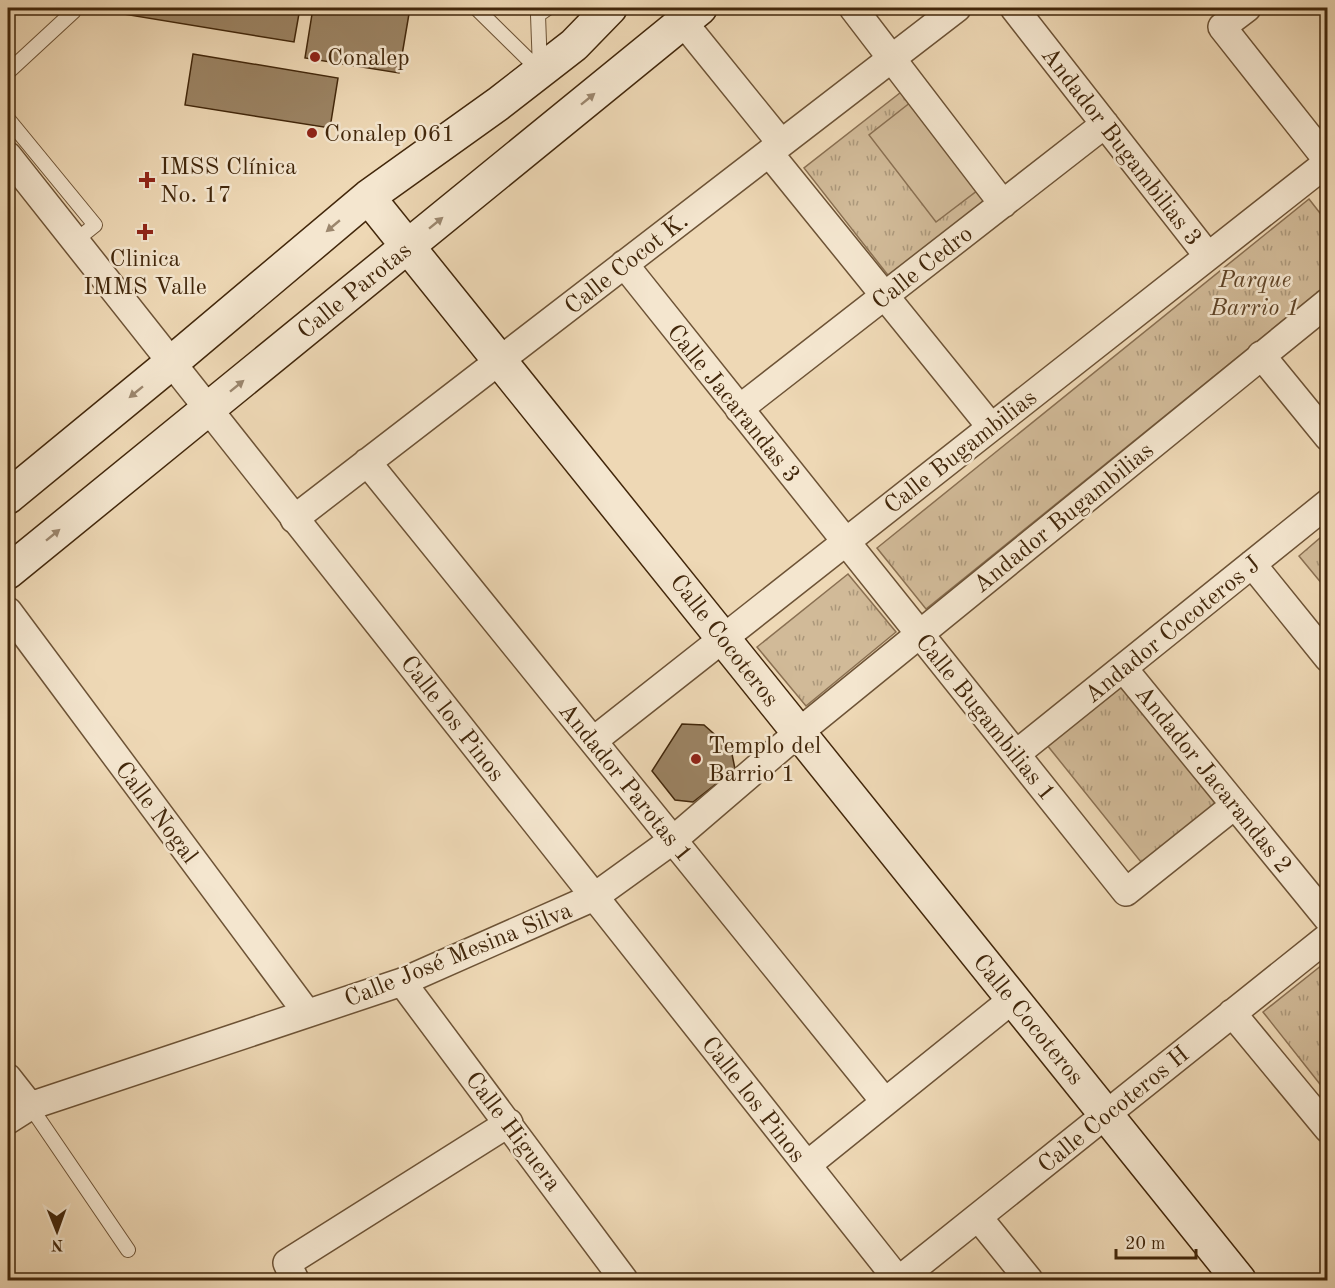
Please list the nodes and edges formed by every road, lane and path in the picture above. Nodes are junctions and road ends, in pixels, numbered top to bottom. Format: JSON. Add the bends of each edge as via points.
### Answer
{"nodes":[{"id":1,"x":476,"y":8,"type":"edge"},
{"id":2,"x":548,"y":8,"type":"edge"},
{"id":3,"x":610,"y":8,"type":"edge"},
{"id":4,"x":635,"y":8,"type":"edge"},
{"id":5,"x":853,"y":8,"type":"edge"},
{"id":6,"x":957,"y":8,"type":"edge"},
{"id":7,"x":1014,"y":8,"type":"edge"},
{"id":8,"x":1247,"y":8,"type":"edge"},
{"id":9,"x":74,"y":11,"type":"dead end"},
{"id":10,"x":691,"y":15,"type":"edge"},
{"id":11,"x":574,"y":45,"type":"junction"},
{"id":12,"x":891,"y":58,"type":"junction"},
{"id":13,"x":540,"y":71,"type":"junction"},
{"id":14,"x":8,"y":72,"type":"edge"},
{"id":15,"x":8,"y":118,"type":"edge"},
{"id":16,"x":1105,"y":124,"type":"junction"},
{"id":17,"x":775,"y":148,"type":"junction"},
{"id":18,"x":8,"y":156,"type":"edge"},
{"id":19,"x":1324,"y":172,"type":"edge"},
{"id":20,"x":368,"y":197,"type":"junction"},
{"id":21,"x":1003,"y":204,"type":"junction"},
{"id":22,"x":75,"y":241,"type":"junction"},
{"id":23,"x":407,"y":246,"type":"junction"},
{"id":24,"x":1208,"y":256,"type":"junction"},
{"id":25,"x":624,"y":264,"type":"junction"},
{"id":26,"x":885,"y":296,"type":"junction"},
{"id":27,"x":1328,"y":302,"type":"edge"},
{"id":28,"x":1261,"y":355,"type":"junction"},
{"id":29,"x":499,"y":361,"type":"junction"},
{"id":30,"x":171,"y":363,"type":"junction"},
{"id":31,"x":208,"y":409,"type":"junction"},
{"id":32,"x":739,"y":409,"type":"junction"},
{"id":33,"x":991,"y":427,"type":"junction"},
{"id":34,"x":1328,"y":437,"type":"edge"},
{"id":35,"x":367,"y":462,"type":"junction"},
{"id":36,"x":8,"y":497,"type":"edge"},
{"id":37,"x":1328,"y":503,"type":"edge"},
{"id":38,"x":294,"y":519,"type":"junction"},
{"id":39,"x":845,"y":542,"type":"junction"},
{"id":40,"x":1252,"y":564,"type":"junction"},
{"id":41,"x":8,"y":572,"type":"edge"},
{"id":42,"x":8,"y":611,"type":"edge"},
{"id":43,"x":920,"y":634,"type":"junction"},
{"id":44,"x":724,"y":637,"type":"junction"},
{"id":45,"x":1328,"y":658,"type":"edge"},
{"id":46,"x":1123,"y":668,"type":"junction"},
{"id":47,"x":798,"y":733,"type":"junction"},
{"id":48,"x":592,"y":741,"type":"junction"},
{"id":49,"x":1016,"y":754,"type":"junction"},
{"id":50,"x":1234,"y":805,"type":"junction"},
{"id":51,"x":673,"y":840,"type":"junction"},
{"id":52,"x":594,"y":897,"type":"junction"},
{"id":53,"x":1328,"y":919,"type":"edge"},
{"id":54,"x":1328,"y":937,"type":"edge"},
{"id":55,"x":402,"y":982,"type":"junction"},
{"id":56,"x":1013,"y":999,"type":"junction"},
{"id":57,"x":307,"y":1013,"type":"junction"},
{"id":58,"x":1232,"y":1013,"type":"junction"},
{"id":59,"x":8,"y":1078,"type":"edge"},
{"id":60,"x":885,"y":1102,"type":"junction"},
{"id":61,"x":19,"y":1113,"type":"edge"},
{"id":62,"x":1106,"y":1114,"type":"junction"},
{"id":63,"x":509,"y":1124,"type":"junction"},
{"id":64,"x":1328,"y":1129,"type":"edge"},
{"id":65,"x":807,"y":1166,"type":"junction"},
{"id":66,"x":978,"y":1217,"type":"junction"},
{"id":67,"x":128,"y":1250,"type":"dead end"},
{"id":68,"x":294,"y":1281,"type":"edge"},
{"id":69,"x":624,"y":1281,"type":"edge"},
{"id":70,"x":898,"y":1281,"type":"edge"},
{"id":71,"x":1029,"y":1281,"type":"edge"},
{"id":72,"x":1239,"y":1281,"type":"edge"}],
"edges":[{"from":1,"to":13,"type":"lane"},
{"from":2,"to":13,"type":"lane","via":[[538,15]]},
{"from":3,"to":11,"type":"street"},
{"from":4,"to":11,"type":"street"},
{"from":5,"to":12,"type":"street"},
{"from":6,"to":12,"type":"street","name":"Calle Cocot K."},
{"from":7,"to":16,"type":"street","name":"Andador Bugambilias 3"},
{"from":8,"to":19,"type":"street","via":[[1222,27]]},
{"from":9,"to":14,"type":"lane"},
{"from":10,"to":17,"type":"street"},
{"from":23,"to":10,"type":"street","name":"Calle Parotas","one_way":true},
{"from":11,"to":13,"type":"street"},
{"from":12,"to":17,"type":"street","name":"Calle Cocot K."},
{"from":12,"to":21,"type":"street"},
{"from":13,"to":20,"type":"street"},
{"from":15,"to":22,"type":"lane","via":[[95,225]]},
{"from":16,"to":21,"type":"street","name":"Calle Cedro"},
{"from":16,"to":24,"type":"street","name":"Andador Bugambilias 3"},
{"from":17,"to":25,"type":"street","name":"Calle Cocot K."},
{"from":17,"to":26,"type":"street"},
{"from":18,"to":22,"type":"street","name":"Calle los Pinos"},
{"from":19,"to":24,"type":"street","name":"Calle Bugambilias"},
{"from":20,"to":23,"type":"street","name":"Calle Cocoteros"},
{"from":20,"to":30,"type":"street","one_way":true},
{"from":21,"to":26,"type":"street","name":"Calle Cedro"},
{"from":22,"to":30,"type":"street","name":"Calle los Pinos"},
{"from":23,"to":29,"type":"street","name":"Calle Cocoteros"},
{"from":31,"to":23,"type":"street","name":"Calle Parotas","one_way":true},
{"from":24,"to":33,"type":"street","name":"Calle Bugambilias"},
{"from":25,"to":29,"type":"street","name":"Calle Cocot K."},
{"from":25,"to":32,"type":"street","name":"Calle Jacarandas 3"},
{"from":26,"to":32,"type":"street","name":"Calle Cedro"},
{"from":26,"to":33,"type":"street"},
{"from":27,"to":28,"type":"street","name":"Andador Bugambilias"},
{"from":28,"to":34,"type":"street"},
{"from":28,"to":43,"type":"street","name":"Andador Bugambilias"},
{"from":29,"to":35,"type":"street","name":"Calle Cocot K."},
{"from":29,"to":44,"type":"street","name":"Calle Cocoteros"},
{"from":30,"to":31,"type":"street","name":"Calle los Pinos"},
{"from":30,"to":36,"type":"street","one_way":true},
{"from":31,"to":38,"type":"street","name":"Calle los Pinos"},
{"from":41,"to":31,"type":"street","name":"Calle Parotas","one_way":true},
{"from":32,"to":39,"type":"street","name":"Calle Jacarandas 3"},
{"from":33,"to":39,"type":"street","name":"Calle Bugambilias"},
{"from":35,"to":38,"type":"street","name":"Calle Cocot K."},
{"from":35,"to":48,"type":"street","name":"Andador Parotas 1"},
{"from":37,"to":40,"type":"street","name":"Andador Cocoteros J"},
{"from":38,"to":52,"type":"street","name":"Calle los Pinos"},
{"from":39,"to":43,"type":"street","name":"Calle Bugambilias 1"},
{"from":39,"to":44,"type":"street","name":"Calle Bugambilias"},
{"from":40,"to":45,"type":"street"},
{"from":40,"to":46,"type":"street","name":"Andador Cocoteros J"},
{"from":42,"to":57,"type":"street","name":"Calle Nogal"},
{"from":43,"to":47,"type":"street","name":"Andador Bugambilias"},
{"from":43,"to":49,"type":"street","name":"Calle Bugambilias 1"},
{"from":44,"to":47,"type":"street","name":"Calle Cocoteros"},
{"from":44,"to":48,"type":"street","name":"Calle Bugambilias"},
{"from":46,"to":49,"type":"street","name":"Andador Cocoteros J"},
{"from":46,"to":50,"type":"street","name":"Andador Jacarandas 2"},
{"from":47,"to":51,"type":"street","name":"Calle José Mesina Silva"},
{"from":47,"to":56,"type":"street","name":"Calle Cocoteros"},
{"from":48,"to":51,"type":"street","name":"Andador Parotas 1"},
{"from":49,"to":50,"type":"street","name":"Calle Bugambilias 1","via":[[1126,892]]},
{"from":50,"to":53,"type":"street","name":"Andador Jacarandas 2"},
{"from":51,"to":52,"type":"street","name":"Calle José Mesina Silva"},
{"from":51,"to":60,"type":"street","name":"Andador Parotas 1"},
{"from":52,"to":55,"type":"street","name":"Calle José Mesina Silva"},
{"from":52,"to":65,"type":"street","name":"Calle los Pinos"},
{"from":54,"to":58,"type":"street","name":"Calle Cocoteros H"},
{"from":55,"to":57,"type":"street","name":"Calle José Mesina Silva"},
{"from":55,"to":63,"type":"street","name":"Calle Higuera"},
{"from":56,"to":60,"type":"street"},
{"from":56,"to":62,"type":"street","name":"Calle Cocoteros"},
{"from":57,"to":61,"type":"street","name":"Calle José Mesina Silva"},
{"from":58,"to":62,"type":"street","name":"Calle Cocoteros H"},
{"from":58,"to":64,"type":"street"},
{"from":59,"to":61,"type":"street"},
{"from":60,"to":65,"type":"street"},
{"from":61,"to":67,"type":"lane"},
{"from":62,"to":66,"type":"street","name":"Calle Cocoteros H"},
{"from":62,"to":72,"type":"street","name":"Calle Cocoteros"},
{"from":63,"to":68,"type":"street","via":[[287,1263]]},
{"from":63,"to":69,"type":"street","name":"Calle Higuera"},
{"from":65,"to":70,"type":"street","name":"Calle los Pinos"},
{"from":66,"to":70,"type":"street","name":"Calle Cocoteros H"},
{"from":66,"to":71,"type":"street"}]}
